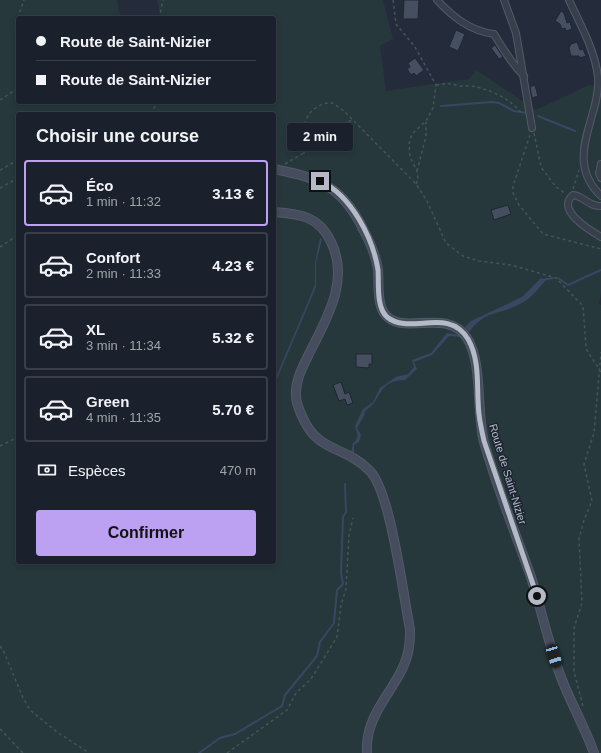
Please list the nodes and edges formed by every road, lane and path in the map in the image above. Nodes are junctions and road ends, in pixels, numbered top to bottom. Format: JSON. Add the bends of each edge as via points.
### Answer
{"nodes":[{"id":1,"x":24,"y":0,"type":"edge"},
{"id":2,"x":163,"y":0,"type":"edge"},
{"id":3,"x":393,"y":0,"type":"edge"},
{"id":4,"x":437,"y":0,"type":"edge"},
{"id":5,"x":504,"y":0,"type":"edge"},
{"id":6,"x":568,"y":0,"type":"edge"},
{"id":7,"x":18,"y":16,"type":"edge"},
{"id":8,"x":161,"y":16,"type":"edge"},
{"id":9,"x":525,"y":77,"type":"junction"},
{"id":10,"x":436,"y":85,"type":"junction"},
{"id":11,"x":16,"y":89,"type":"edge"},
{"id":12,"x":0,"y":100,"type":"edge"},
{"id":13,"x":524,"y":117,"type":"dead end"},
{"id":14,"x":353,"y":120,"type":"junction"},
{"id":15,"x":426,"y":122,"type":"junction"},
{"id":16,"x":532,"y":128,"type":"junction"},
{"id":17,"x":304,"y":154,"type":"junction"},
{"id":18,"x":16,"y":161,"type":"edge"},
{"id":19,"x":284,"y":164,"type":"dead end"},
{"id":20,"x":601,"y":164,"type":"edge"},
{"id":21,"x":580,"y":167,"type":"dead end"},
{"id":22,"x":0,"y":170,"type":"edge"},
{"id":23,"x":276,"y":170,"type":"edge"},
{"id":24,"x":416,"y":171,"type":"junction"},
{"id":25,"x":601,"y":178,"type":"edge"},
{"id":26,"x":16,"y":179,"type":"edge"},
{"id":27,"x":416,"y":184,"type":"junction"},
{"id":28,"x":0,"y":188,"type":"edge"},
{"id":29,"x":601,"y":196,"type":"edge"},
{"id":30,"x":571,"y":198,"type":"junction"},
{"id":31,"x":601,"y":206,"type":"edge"},
{"id":32,"x":276,"y":212,"type":"edge"},
{"id":33,"x":16,"y":236,"type":"edge"},
{"id":34,"x":601,"y":237,"type":"edge"},
{"id":35,"x":0,"y":247,"type":"edge"},
{"id":36,"x":601,"y":249,"type":"edge"},
{"id":37,"x":601,"y":352,"type":"edge"},
{"id":38,"x":599,"y":368,"type":"junction"},
{"id":39,"x":601,"y":373,"type":"edge"},
{"id":40,"x":16,"y":438,"type":"edge"},
{"id":41,"x":0,"y":446,"type":"edge"},
{"id":42,"x":353,"y":518,"type":"dead end"},
{"id":43,"x":0,"y":646,"type":"edge"},
{"id":44,"x":578,"y":717,"type":"junction"},
{"id":45,"x":0,"y":729,"type":"edge"},
{"id":46,"x":23,"y":753,"type":"edge"},
{"id":47,"x":89,"y":753,"type":"edge"},
{"id":48,"x":227,"y":753,"type":"edge"},
{"id":49,"x":367,"y":753,"type":"edge"},
{"id":50,"x":594,"y":753,"type":"edge"}],
"edges":[{"from":1,"to":7,"type":"path"},
{"from":2,"to":8,"type":"path"},
{"from":3,"to":10,"type":"path","via":[[396,24],[415,47]]},
{"from":4,"to":9,"type":"street","via":[[448,12],[470,28],[494,34],[514,66]]},
{"from":5,"to":9,"type":"street","via":[[516,32]]},
{"from":6,"to":29,"type":"street","via":[[592,53],[598,78],[598,93],[584,153],[591,185]]},
{"from":9,"to":16,"type":"street"},
{"from":10,"to":13,"type":"path","via":[[453,82],[460,86],[481,88],[498,94],[516,106]]},
{"from":10,"to":15,"type":"path","via":[[433,108]]},
{"from":11,"to":12,"type":"path"},
{"from":14,"to":17,"type":"path","via":[[334,126],[319,144]]},
{"from":14,"to":17,"type":"path","via":[[332,103],[313,109],[307,115],[305,123]]},
{"from":14,"to":27,"type":"path"},
{"from":15,"to":24,"type":"path","via":[[426,136]]},
{"from":15,"to":24,"type":"path","via":[[412,134],[409,144],[410,158]]},
{"from":16,"to":30,"type":"path","via":[[537,140],[541,167],[556,187]]},
{"from":16,"to":36,"type":"path","via":[[513,186],[513,193],[519,205],[543,234]]},
{"from":17,"to":19,"type":"path"},
{"from":18,"to":22,"type":"path"},
{"from":20,"to":25,"type":"street"},
{"from":21,"to":30,"type":"path"},
{"from":23,"to":44,"type":"main road","name":"Route de Saint-Nizier","via":[[320,181],[349,204],[373,250],[378,270],[381,307],[387,317],[404,323],[450,324],[468,340],[476,364],[479,414],[484,441],[540,607],[559,672]]},
{"from":24,"to":27,"type":"path"},
{"from":26,"to":28,"type":"path"},
{"from":27,"to":38,"type":"path","via":[[428,201],[446,243],[463,256],[511,265],[556,278],[583,306],[586,347]]},
{"from":30,"to":31,"type":"street","via":[[573,195],[577,196],[587,203]]},
{"from":30,"to":34,"type":"street","via":[[568,203],[573,214],[586,228]]},
{"from":32,"to":49,"type":"main road","via":[[304,216],[316,222],[326,230],[336,250],[339,280],[296,384],[297,403],[314,437],[353,456],[371,472],[380,489],[388,513],[410,629],[409,648],[403,666],[372,719],[366,744]]},
{"from":33,"to":35,"type":"path"},
{"from":37,"to":38,"type":"path"},
{"from":38,"to":39,"type":"path"},
{"from":38,"to":44,"type":"path","via":[[594,433],[584,464],[592,501],[579,539],[582,603],[574,628],[574,672],[584,711]]},
{"from":40,"to":41,"type":"path"},
{"from":42,"to":48,"type":"path","via":[[349,535],[346,589],[340,605],[337,637],[312,679],[296,693],[288,710]]},
{"from":43,"to":47,"type":"path","via":[[30,710]]},
{"from":44,"to":50,"type":"main road","name":"Route de Saint-Nizier"},
{"from":45,"to":46,"type":"path"}]}
